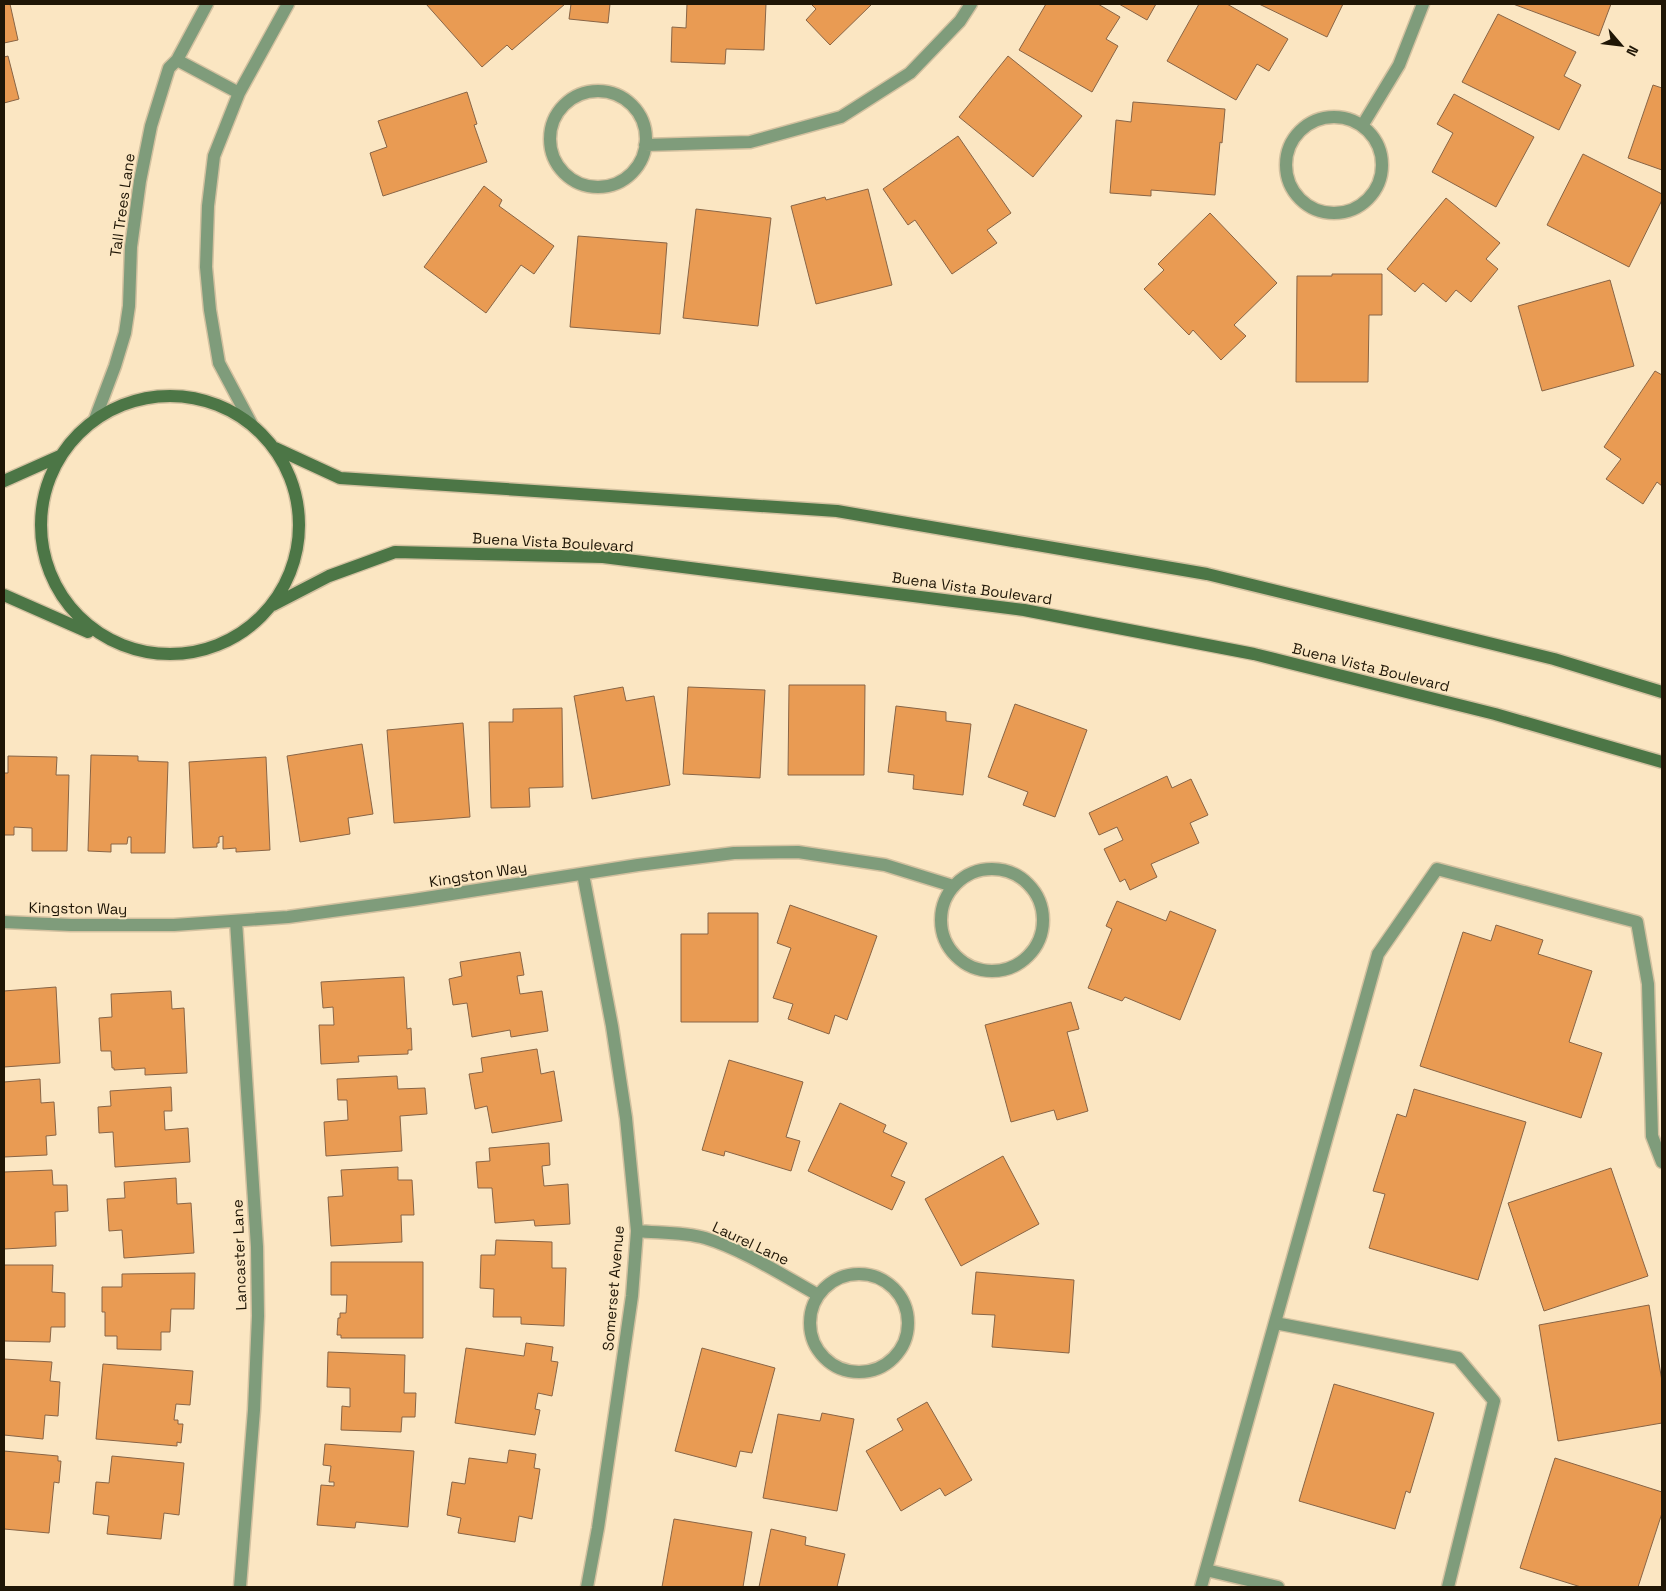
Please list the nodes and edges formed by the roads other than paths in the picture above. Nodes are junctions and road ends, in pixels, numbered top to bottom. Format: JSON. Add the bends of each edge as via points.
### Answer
{"nodes":[{"id":1,"x":207,"y":4,"type":"edge"},
{"id":2,"x":288,"y":4,"type":"edge"},
{"id":3,"x":971,"y":4,"type":"edge"},
{"id":4,"x":1423,"y":4,"type":"edge"},
{"id":5,"x":177,"y":60,"type":"junction"},
{"id":6,"x":239,"y":93,"type":"junction"},
{"id":7,"x":1362,"y":126,"type":"junction"},
{"id":8,"x":645,"y":145,"type":"junction"},
{"id":9,"x":95,"y":419,"type":"junction"},
{"id":10,"x":251,"y":423,"type":"junction"},
{"id":11,"x":275,"y":448,"type":"junction"},
{"id":12,"x":60,"y":456,"type":"junction"},
{"id":13,"x":4,"y":481,"type":"edge"},
{"id":14,"x":4,"y":595,"type":"edge"},
{"id":15,"x":273,"y":605,"type":"junction"},
{"id":16,"x":104,"y":638,"type":"junction"},
{"id":17,"x":1662,"y":692,"type":"edge"},
{"id":18,"x":1662,"y":762,"type":"edge"},
{"id":19,"x":582,"y":874,"type":"junction"},
{"id":20,"x":953,"y":886,"type":"junction"},
{"id":21,"x":236,"y":921,"type":"junction"},
{"id":22,"x":4,"y":922,"type":"edge"},
{"id":23,"x":1662,"y":1162,"type":"edge"},
{"id":24,"x":637,"y":1231,"type":"junction"},
{"id":25,"x":818,"y":1295,"type":"junction"},
{"id":26,"x":1275,"y":1323,"type":"junction"},
{"id":27,"x":1206,"y":1570,"type":"junction"},
{"id":28,"x":240,"y":1587,"type":"edge"},
{"id":29,"x":587,"y":1587,"type":"edge"},
{"id":30,"x":1201,"y":1587,"type":"edge"},
{"id":31,"x":1278,"y":1587,"type":"edge"},
{"id":32,"x":1448,"y":1587,"type":"edge"}],
"edges":[{"from":1,"to":5,"type":"street","name":"Tall Trees Lane"},
{"from":2,"to":6,"type":"street"},
{"from":3,"to":8,"type":"street","via":[[960,21],[910,73],[841,117],[750,142]]},
{"from":4,"to":7,"type":"street","via":[[1398,65]]},
{"from":5,"to":6,"type":"street"},
{"from":5,"to":9,"type":"street","name":"Tall Trees Lane","via":[[169,68],[151,126],[131,247],[125,333]]},
{"from":6,"to":10,"type":"street","via":[[214,156],[206,267],[219,363]]},
{"from":7,"to":7,"type":"street","via":[[1372,135],[1382,162],[1381,176],[1366,201],[1340,213],[1313,208],[1301,200],[1292,188],[1287,168],[1290,147],[1298,134],[1308,125],[1328,118],[1350,120]]},
{"from":8,"to":8,"type":"street","via":[[642,159],[624,180],[612,185],[585,186],[562,172],[554,160],[550,132],[563,106],[590,92],[604,92],[631,104],[645,130]]},
{"from":9,"to":10,"type":"main road","name":"Buena Vista Boulevard","via":[[132,400],[174,395],[214,402]]},
{"from":9,"to":12,"type":"main road","name":"Buena Vista Boulevard","via":[[75,436]]},
{"from":10,"to":11,"type":"main road","name":"Buena Vista Boulevard"},
{"from":11,"to":15,"type":"main road","name":"Buena Vista Boulevard","via":[[294,485],[300,526],[293,568]]},
{"from":11,"to":17,"type":"main road","name":"Buena Vista Boulevard","via":[[340,478],[837,512],[1207,574],[1554,659]]},
{"from":12,"to":13,"type":"main road","name":"Buena Vista Boulevard"},
{"from":12,"to":16,"type":"main road","name":"Buena Vista Boulevard","via":[[43,494],[40,536],[50,577],[72,612]]},
{"from":14,"to":16,"type":"main road","name":"Buena Vista Boulevard"},
{"from":15,"to":16,"type":"main road","name":"Buena Vista Boulevard","via":[[246,631],[212,648],[176,656],[139,652]]},
{"from":15,"to":18,"type":"main road","name":"Buena Vista Boulevard","via":[[329,576],[395,552],[603,557],[1043,613],[1254,654],[1495,714]]},
{"from":19,"to":20,"type":"street","name":"Kingston Way","via":[[734,853],[798,852],[885,865]]},
{"from":19,"to":21,"type":"street","name":"Kingston Way","via":[[288,917]]},
{"from":19,"to":24,"type":"street","name":"Somerset Avenue","via":[[625,1109]]},
{"from":20,"to":20,"type":"street","via":[[980,870],[1012,872],[1025,881],[1035,893],[1043,924],[1039,940],[1030,953],[1016,964],[1000,970],[982,970],[965,964],[952,952],[943,936],[944,902]]},
{"from":21,"to":22,"type":"street","name":"Kingston Way","via":[[174,925]]},
{"from":21,"to":28,"type":"street","name":"Lancaster Lane","via":[[257,1247],[258,1316]]},
{"from":23,"to":26,"type":"street","via":[[1652,1136],[1648,984],[1637,922],[1437,869],[1378,954]]},
{"from":24,"to":25,"type":"street","name":"Laurel Lane","via":[[705,1238],[746,1255]]},
{"from":24,"to":29,"type":"street","name":"Somerset Avenue","via":[[620,1383]]},
{"from":25,"to":25,"type":"street","via":[[845,1275],[879,1277],[893,1287],[903,1301],[908,1318],[907,1334],[900,1350],[890,1362],[876,1370],[845,1370],[831,1364],[812,1340],[812,1309]]},
{"from":26,"to":27,"type":"street"},
{"from":26,"to":32,"type":"street","via":[[1458,1358],[1494,1401]]},
{"from":27,"to":30,"type":"street"},
{"from":27,"to":31,"type":"street"}]}
